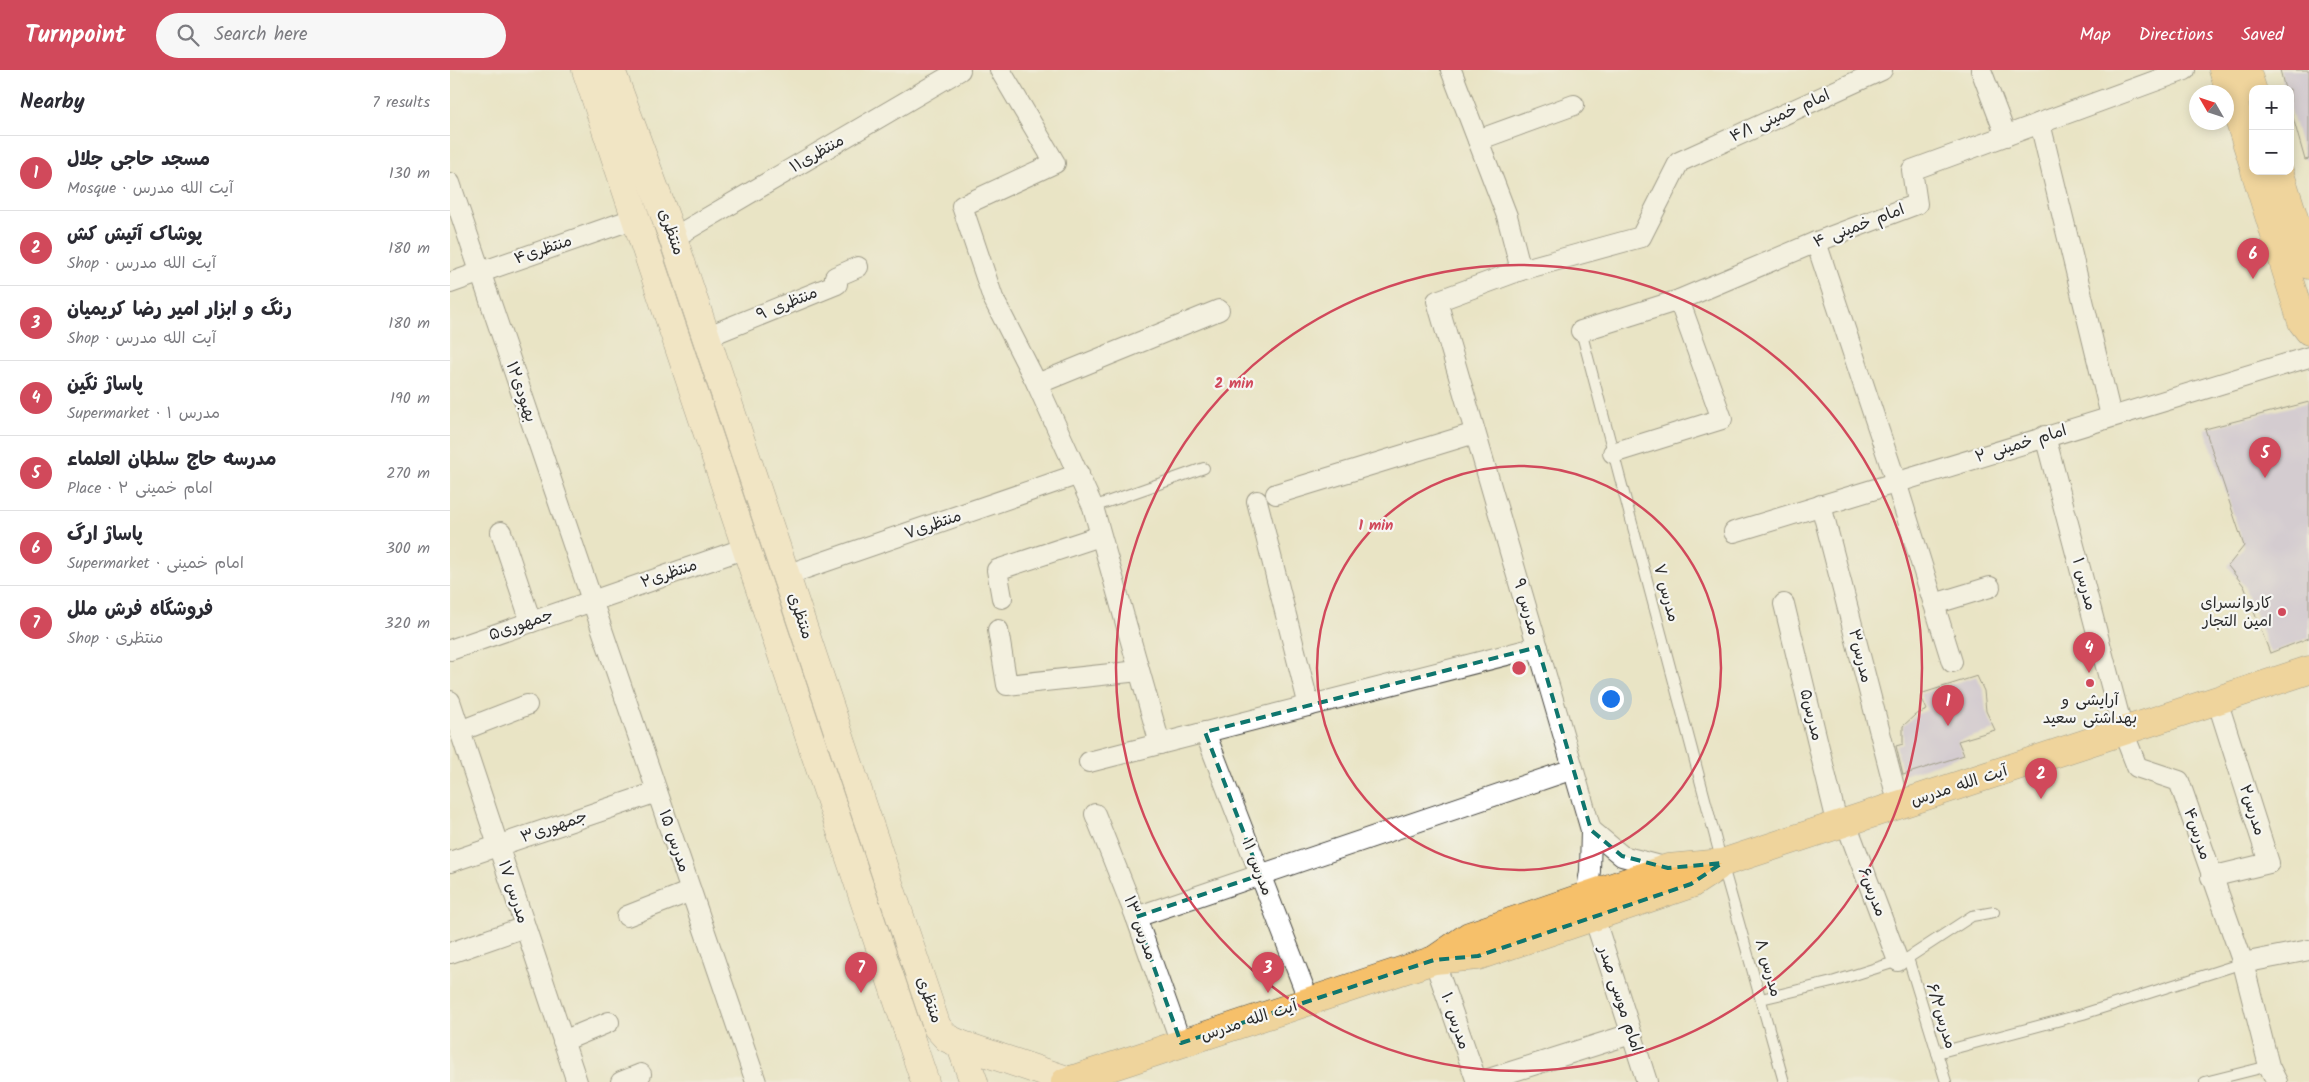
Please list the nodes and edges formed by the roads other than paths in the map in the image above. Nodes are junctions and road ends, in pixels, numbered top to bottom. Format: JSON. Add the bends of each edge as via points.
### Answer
{"nodes":[{"id":1,"x":606,"y":70,"type":"edge"},
{"id":2,"x":960,"y":70,"type":"edge"},
{"id":3,"x":1000,"y":70,"type":"edge"},
{"id":4,"x":1451,"y":70,"type":"edge"},
{"id":5,"x":1882,"y":70,"type":"edge"},
{"id":6,"x":1981,"y":70,"type":"edge"},
{"id":7,"x":2185,"y":70,"type":"edge"},
{"id":8,"x":2224,"y":70,"type":"edge"},
{"id":9,"x":2246,"y":70,"type":"edge"},
{"id":10,"x":2251,"y":85,"type":"edge"},
{"id":11,"x":1574,"y":105,"type":"dead end"},
{"id":12,"x":2040,"y":123,"type":"junction"},
{"id":13,"x":2006,"y":136,"type":"junction"},
{"id":14,"x":1478,"y":140,"type":"junction"},
{"id":15,"x":2249,"y":150,"type":"edge"},
{"id":16,"x":2257,"y":175,"type":"edge"},
{"id":17,"x":2280,"y":175,"type":"edge"},
{"id":18,"x":450,"y":183,"type":"edge"},
{"id":19,"x":636,"y":218,"type":"junction"},
{"id":20,"x":673,"y":238,"type":"junction"},
{"id":21,"x":1816,"y":242,"type":"junction"},
{"id":22,"x":2308,"y":258,"type":"edge"},
{"id":23,"x":858,"y":267,"type":"dead end"},
{"id":24,"x":1521,"y":270,"type":"junction"},
{"id":25,"x":480,"y":272,"type":"junction"},
{"id":26,"x":450,"y":283,"type":"edge"},
{"id":27,"x":1679,"y":300,"type":"junction"},
{"id":28,"x":1219,"y":310,"type":"dead end"},
{"id":29,"x":1581,"y":331,"type":"joint"},
{"id":30,"x":2309,"y":331,"type":"edge"},
{"id":31,"x":706,"y":337,"type":"junction"},
{"id":32,"x":2309,"y":357,"type":"edge"},
{"id":33,"x":1037,"y":384,"type":"junction"},
{"id":34,"x":2111,"y":416,"type":"junction"},
{"id":35,"x":1475,"y":433,"type":"junction"},
{"id":36,"x":2045,"y":436,"type":"junction"},
{"id":37,"x":1613,"y":453,"type":"junction"},
{"id":38,"x":1204,"y":468,"type":"dead end"},
{"id":39,"x":1079,"y":474,"type":"junction"},
{"id":40,"x":1896,"y":482,"type":"junction"},
{"id":41,"x":1276,"y":494,"type":"dead end"},
{"id":42,"x":1256,"y":500,"type":"dead end"},
{"id":43,"x":1821,"y":505,"type":"junction"},
{"id":44,"x":1093,"y":507,"type":"junction"},
{"id":45,"x":501,"y":532,"type":"dead end"},
{"id":46,"x":1734,"y":532,"type":"dead end"},
{"id":47,"x":1100,"y":536,"type":"junction"},
{"id":48,"x":746,"y":548,"type":"junction"},
{"id":49,"x":786,"y":575,"type":"junction"},
{"id":50,"x":1990,"y":587,"type":"dead end"},
{"id":51,"x":1002,"y":598,"type":"dead end"},
{"id":52,"x":592,"y":601,"type":"junction"},
{"id":53,"x":1784,"y":604,"type":"dead end"},
{"id":54,"x":1934,"y":604,"type":"junction"},
{"id":55,"x":531,"y":622,"type":"junction"},
{"id":56,"x":998,"y":630,"type":"dead end"},
{"id":57,"x":1538,"y":647,"type":"junction"},
{"id":58,"x":450,"y":650,"type":"edge"},
{"id":59,"x":1952,"y":662,"type":"dead end"},
{"id":60,"x":2309,"y":670,"type":"edge"},
{"id":61,"x":1139,"y":671,"type":"junction"},
{"id":62,"x":2217,"y":700,"type":"junction"},
{"id":63,"x":450,"y":701,"type":"edge"},
{"id":64,"x":528,"y":705,"type":"dead end"},
{"id":65,"x":1309,"y":706,"type":"junction"},
{"id":66,"x":460,"y":731,"type":"junction"},
{"id":67,"x":2123,"y":731,"type":"junction"},
{"id":68,"x":1205,"y":732,"type":"junction"},
{"id":69,"x":1160,"y":744,"type":"junction"},
{"id":70,"x":1089,"y":762,"type":"dead end"},
{"id":71,"x":1573,"y":769,"type":"junction"},
{"id":72,"x":657,"y":792,"type":"junction"},
{"id":73,"x":1898,"y":806,"type":"junction"},
{"id":74,"x":1095,"y":814,"type":"dead end"},
{"id":75,"x":1842,"y":825,"type":"junction"},
{"id":76,"x":1591,"y":830,"type":"junction"},
{"id":77,"x":498,"y":846,"type":"junction"},
{"id":78,"x":450,"y":862,"type":"edge"},
{"id":79,"x":1722,"y":863,"type":"junction"},
{"id":80,"x":1668,"y":868,"type":"junction"},
{"id":81,"x":1260,"y":875,"type":"junction"},
{"id":82,"x":2212,"y":877,"type":"junction"},
{"id":83,"x":691,"y":891,"type":"junction"},
{"id":84,"x":1590,"y":906,"type":"junction"},
{"id":85,"x":1994,"y":912,"type":"dead end"},
{"id":86,"x":627,"y":916,"type":"dead end"},
{"id":87,"x":1136,"y":917,"type":"junction"},
{"id":88,"x":525,"y":927,"type":"junction"},
{"id":89,"x":909,"y":941,"type":"junction"},
{"id":90,"x":2309,"y":950,"type":"edge"},
{"id":91,"x":881,"y":951,"type":"junction"},
{"id":92,"x":450,"y":953,"type":"edge"},
{"id":93,"x":1903,"y":959,"type":"junction"},
{"id":94,"x":1434,"y":960,"type":"junction"},
{"id":95,"x":2242,"y":963,"type":"junction"},
{"id":96,"x":1761,"y":999,"type":"junction"},
{"id":97,"x":1309,"y":1001,"type":"junction"},
{"id":98,"x":609,"y":1022,"type":"dead end"},
{"id":99,"x":1631,"y":1034,"type":"junction"},
{"id":100,"x":563,"y":1041,"type":"junction"},
{"id":101,"x":960,"y":1044,"type":"junction"},
{"id":102,"x":1181,"y":1044,"type":"junction"},
{"id":103,"x":1937,"y":1053,"type":"junction"},
{"id":104,"x":641,"y":1074,"type":"dead end"},
{"id":105,"x":2273,"y":1074,"type":"edge"},
{"id":106,"x":1068,"y":1081,"type":"edge"},
{"id":107,"x":576,"y":1082,"type":"edge"},
{"id":108,"x":621,"y":1082,"type":"edge"},
{"id":109,"x":756,"y":1082,"type":"edge"},
{"id":110,"x":925,"y":1082,"type":"edge"},
{"id":111,"x":974,"y":1082,"type":"edge"},
{"id":112,"x":1478,"y":1082,"type":"edge"},
{"id":113,"x":1647,"y":1082,"type":"edge"},
{"id":114,"x":1784,"y":1082,"type":"edge"},
{"id":115,"x":1946,"y":1082,"type":"edge"},
{"id":116,"x":2205,"y":1082,"type":"edge"}],
"edges":[{"from":1,"to":19,"type":"street","name":"منتظری"},
{"from":1,"to":20,"type":"street","name":"منتظری"},
{"from":2,"to":20,"type":"street","name":"منتظری۱۱"},
{"from":3,"to":33,"type":"street","via":[[1055,163],[962,206],[993,298]]},
{"from":4,"to":14,"type":"street"},
{"from":5,"to":24,"type":"street","name":"امام خمینی ۴/۱","via":[[1679,162],[1641,237]]},
{"from":6,"to":13,"type":"street"},
{"from":7,"to":12,"type":"street","name":"امام خمینی ۴"},
{"from":8,"to":15,"type":"main road"},
{"from":9,"to":10,"type":"main road"},
{"from":11,"to":14,"type":"street"},
{"from":12,"to":13,"type":"street","name":"امام خمینی ۴"},
{"from":12,"to":34,"type":"street"},
{"from":13,"to":21,"type":"street","name":"امام خمینی ۴","via":[[1912,170],[1918,204]]},
{"from":14,"to":24,"type":"street","via":[[1507,216]]},
{"from":16,"to":30,"type":"main road","via":[[2302,322]]},
{"from":17,"to":22,"type":"main road"},
{"from":18,"to":25,"type":"street","name":"بهبودی۱۲"},
{"from":19,"to":25,"type":"street","name":"منتظری۴"},
{"from":19,"to":48,"type":"street","name":"منتظری"},
{"from":20,"to":31,"type":"street","name":"منتظری"},
{"from":21,"to":27,"type":"street","name":"امام خمینی ۴"},
{"from":21,"to":40,"type":"street"},
{"from":23,"to":31,"type":"street","name":"منتظری ۹","via":[[835,277],[837,284]]},
{"from":24,"to":35,"type":"street","name":"مدرس ۹","via":[[1437,301]]},
{"from":25,"to":26,"type":"street","name":"منتظری۴"},
{"from":25,"to":52,"type":"street","name":"بهبودی۱۲"},
{"from":27,"to":29,"type":"street","name":"امام خمینی ۴"},
{"from":27,"to":37,"type":"street","via":[[1722,419]]},
{"from":28,"to":33,"type":"street"},
{"from":29,"to":37,"type":"lane","name":"مدرس ۷"},
{"from":31,"to":49,"type":"street","name":"منتظری"},
{"from":32,"to":34,"type":"street","name":"امام خمینی ۲"},
{"from":33,"to":39,"type":"street"},
{"from":34,"to":36,"type":"street","name":"امام خمینی ۲"},
{"from":35,"to":41,"type":"street"},
{"from":35,"to":57,"type":"street","name":"مدرس ۹"},
{"from":36,"to":40,"type":"street","name":"امام خمینی ۲"},
{"from":36,"to":67,"type":"street","name":"مدرس ۱"},
{"from":37,"to":79,"type":"lane","name":"مدرس ۷"},
{"from":38,"to":44,"type":"lane"},
{"from":39,"to":44,"type":"street"},
{"from":39,"to":49,"type":"street","name":"منتظری۷"},
{"from":40,"to":43,"type":"street","name":"امام خمینی ۲"},
{"from":40,"to":54,"type":"street"},
{"from":42,"to":65,"type":"street"},
{"from":43,"to":46,"type":"street","name":"امام خمینی ۲"},
{"from":43,"to":73,"type":"street","name":"مدرس۳"},
{"from":44,"to":47,"type":"street"},
{"from":45,"to":55,"type":"street"},
{"from":47,"to":51,"type":"street","via":[[997,570]]},
{"from":47,"to":61,"type":"street"},
{"from":48,"to":52,"type":"street","name":"منتظری۲"},
{"from":48,"to":91,"type":"street","name":"منتظری"},
{"from":49,"to":89,"type":"street","name":"منتظری"},
{"from":50,"to":54,"type":"street"},
{"from":52,"to":55,"type":"street","name":"جمهوری۵"},
{"from":52,"to":72,"type":"street","name":"مدرس ۱۵"},
{"from":53,"to":75,"type":"street","name":"مدرس۵"},
{"from":54,"to":59,"type":"street"},
{"from":55,"to":58,"type":"street","name":"جمهوری۵"},
{"from":56,"to":61,"type":"street","via":[[1007,685]]},
{"from":57,"to":65,"type":"street"},
{"from":57,"to":71,"type":"street","name":"مدرس ۹"},
{"from":60,"to":62,"type":"main road","name":"آیت الله مدرس"},
{"from":61,"to":69,"type":"street"},
{"from":62,"to":67,"type":"main road","name":"آیت الله مدرس"},
{"from":62,"to":82,"type":"street","name":"مدرس۲","via":[[2269,864]]},
{"from":63,"to":66,"type":"street","name":"مدرس ۱۷"},
{"from":64,"to":66,"type":"street"},
{"from":65,"to":68,"type":"street"},
{"from":66,"to":77,"type":"street","name":"مدرس ۱۷"},
{"from":67,"to":73,"type":"main road","name":"آیت الله مدرس"},
{"from":67,"to":82,"type":"street","name":"مدرس۴","via":[[2137,767],[2179,781]]},
{"from":68,"to":69,"type":"street"},
{"from":68,"to":81,"type":"street","name":"مدرس ۱۱"},
{"from":69,"to":70,"type":"street"},
{"from":71,"to":76,"type":"street","name":"مدرس ۹"},
{"from":71,"to":81,"type":"street"},
{"from":72,"to":77,"type":"street","name":"جمهوری۳"},
{"from":72,"to":83,"type":"street","name":"مدرس ۱۵"},
{"from":73,"to":75,"type":"main road","name":"آیت الله مدرس"},
{"from":74,"to":87,"type":"street","name":"مدرس ۱۳"},
{"from":75,"to":79,"type":"main road","name":"آیت الله مدرس"},
{"from":75,"to":93,"type":"street","name":"مدرس۶"},
{"from":76,"to":80,"type":"street","via":[[1622,856]]},
{"from":76,"to":84,"type":"street","name":"مدرس ۹"},
{"from":77,"to":78,"type":"street","name":"جمهوری۳"},
{"from":77,"to":88,"type":"street","name":"مدرس ۱۷"},
{"from":79,"to":80,"type":"main road","name":"آیت الله مدرس"},
{"from":79,"to":84,"type":"main road","name":"آیت الله مدرس","via":[[1690,884]]},
{"from":79,"to":96,"type":"lane","name":"مدرس ۸"},
{"from":80,"to":84,"type":"main road","name":"آیت الله مدرس"},
{"from":81,"to":87,"type":"street"},
{"from":81,"to":97,"type":"street","name":"مدرس ۱۱"},
{"from":82,"to":95,"type":"street","name":"مدرس۴"},
{"from":83,"to":86,"type":"street"},
{"from":83,"to":109,"type":"street","name":"مدرس ۱۵"},
{"from":84,"to":94,"type":"main road","name":"آیت الله مدرس","via":[[1478,956]]},
{"from":84,"to":99,"type":"street","name":"امام موسی صدر"},
{"from":85,"to":93,"type":"lane","via":[[1972,916]]},
{"from":87,"to":102,"type":"street","name":"مدرس ۱۳"},
{"from":88,"to":92,"type":"street"},
{"from":88,"to":100,"type":"street","name":"مدرس ۱۷"},
{"from":89,"to":91,"type":"street"},
{"from":89,"to":101,"type":"street","name":"منتظری","via":[[937,1027],[947,1038]]},
{"from":90,"to":95,"type":"street"},
{"from":91,"to":110,"type":"street","name":"منتظری"},
{"from":93,"to":96,"type":"lane","via":[[1832,982]]},
{"from":93,"to":103,"type":"lane","name":"مدرس۶/۲"},
{"from":94,"to":97,"type":"main road","name":"آیت الله مدرس"},
{"from":94,"to":112,"type":"street","name":"مدرس ۱۰"},
{"from":95,"to":103,"type":"lane","via":[[2083,1014]]},
{"from":95,"to":105,"type":"street","name":"مدرس۴"},
{"from":96,"to":114,"type":"lane","name":"مدرس ۸"},
{"from":97,"to":102,"type":"main road","name":"آیت الله مدرس"},
{"from":98,"to":100,"type":"street"},
{"from":99,"to":112,"type":"street"},
{"from":99,"to":113,"type":"street","name":"امام موسی صدر"},
{"from":100,"to":107,"type":"street","name":"مدرس ۱۷"},
{"from":101,"to":106,"type":"street","name":"منتظری"},
{"from":101,"to":111,"type":"street"},
{"from":102,"to":106,"type":"main road","name":"آیت الله مدرس"},
{"from":103,"to":115,"type":"lane","name":"مدرس۶/۲"},
{"from":104,"to":108,"type":"street"},
{"from":105,"to":116,"type":"lane"}]}
